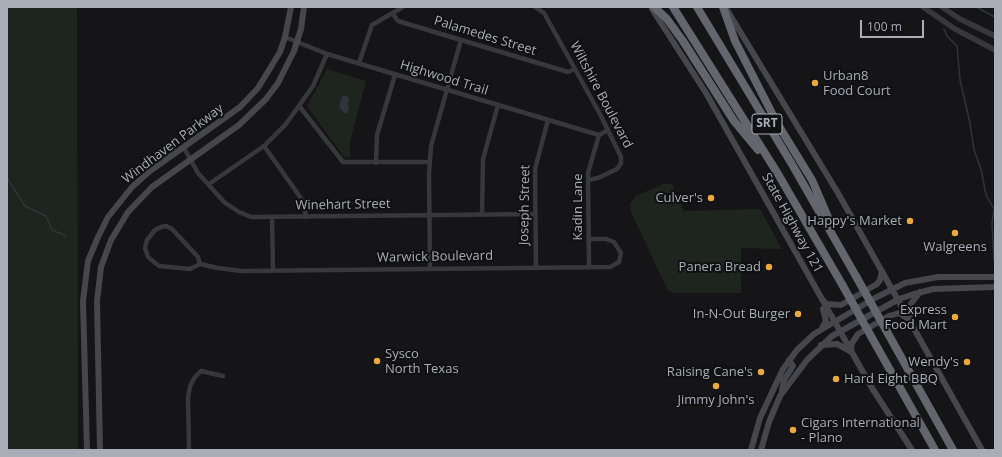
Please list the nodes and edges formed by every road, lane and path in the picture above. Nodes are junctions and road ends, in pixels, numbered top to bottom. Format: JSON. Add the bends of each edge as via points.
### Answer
{"nodes":[{"id":1,"x":291,"y":7,"type":"edge"},
{"id":2,"x":304,"y":7,"type":"edge"},
{"id":3,"x":403,"y":7,"type":"edge"},
{"id":4,"x":535,"y":7,"type":"edge"},
{"id":5,"x":653,"y":7,"type":"edge"},
{"id":6,"x":673,"y":7,"type":"edge"},
{"id":7,"x":697,"y":7,"type":"edge"},
{"id":8,"x":724,"y":7,"type":"edge"},
{"id":9,"x":923,"y":7,"type":"edge"},
{"id":10,"x":942,"y":7,"type":"edge"},
{"id":11,"x":392,"y":13,"type":"junction"},
{"id":12,"x":960,"y":19,"type":"junction"},
{"id":13,"x":955,"y":29,"type":"junction"},
{"id":14,"x":995,"y":36,"type":"edge"},
{"id":15,"x":285,"y":37,"type":"junction"},
{"id":16,"x":461,"y":40,"type":"junction"},
{"id":17,"x":298,"y":41,"type":"junction"},
{"id":18,"x":995,"y":50,"type":"edge"},
{"id":19,"x":327,"y":54,"type":"junction"},
{"id":20,"x":359,"y":63,"type":"junction"},
{"id":21,"x":575,"y":69,"type":"junction"},
{"id":22,"x":395,"y":75,"type":"junction"},
{"id":23,"x":447,"y":90,"type":"junction"},
{"id":24,"x":498,"y":105,"type":"junction"},
{"id":25,"x":300,"y":107,"type":"junction"},
{"id":26,"x":548,"y":120,"type":"junction"},
{"id":27,"x":608,"y":130,"type":"junction"},
{"id":28,"x":599,"y":135,"type":"junction"},
{"id":29,"x":264,"y":146,"type":"junction"},
{"id":30,"x":184,"y":148,"type":"junction"},
{"id":31,"x":190,"y":160,"type":"junction"},
{"id":32,"x":429,"y":162,"type":"junction"},
{"id":33,"x":376,"y":163,"type":"junction"},
{"id":34,"x":778,"y":174,"type":"junction"},
{"id":35,"x":588,"y":180,"type":"junction"},
{"id":36,"x":209,"y":184,"type":"junction"},
{"id":37,"x":535,"y":214,"type":"junction"},
{"id":38,"x":429,"y":215,"type":"junction"},
{"id":39,"x":482,"y":215,"type":"junction"},
{"id":40,"x":272,"y":217,"type":"junction"},
{"id":41,"x":306,"y":217,"type":"junction"},
{"id":42,"x":589,"y":239,"type":"junction"},
{"id":43,"x":837,"y":242,"type":"junction"},
{"id":44,"x":200,"y":264,"type":"junction"},
{"id":45,"x":589,"y":266,"type":"junction"},
{"id":46,"x":536,"y":267,"type":"junction"},
{"id":47,"x":430,"y":268,"type":"junction"},
{"id":48,"x":882,"y":269,"type":"junction"},
{"id":49,"x":273,"y":270,"type":"junction"},
{"id":50,"x":995,"y":277,"type":"edge"},
{"id":51,"x":995,"y":287,"type":"edge"},
{"id":52,"x":893,"y":288,"type":"junction"},
{"id":53,"x":920,"y":292,"type":"junction"},
{"id":54,"x":819,"y":296,"type":"junction"},
{"id":55,"x":899,"y":299,"type":"junction"},
{"id":56,"x":911,"y":320,"type":"junction"},
{"id":57,"x":834,"y":322,"type":"junction"},
{"id":58,"x":822,"y":328,"type":"junction"},
{"id":59,"x":839,"y":332,"type":"junction"},
{"id":60,"x":84,"y":335,"type":"junction"},
{"id":61,"x":97,"y":335,"type":"junction"},
{"id":62,"x":822,"y":345,"type":"junction"},
{"id":63,"x":851,"y":352,"type":"junction"},
{"id":64,"x":789,"y":360,"type":"junction"},
{"id":65,"x":223,"y":376,"type":"dead end"},
{"id":66,"x":780,"y":396,"type":"junction"},
{"id":67,"x":915,"y":414,"type":"junction"},
{"id":68,"x":87,"y":450,"type":"edge"},
{"id":69,"x":100,"y":450,"type":"edge"},
{"id":70,"x":189,"y":450,"type":"edge"},
{"id":71,"x":751,"y":450,"type":"edge"},
{"id":72,"x":761,"y":450,"type":"edge"},
{"id":73,"x":912,"y":450,"type":"edge"},
{"id":74,"x":929,"y":450,"type":"edge"},
{"id":75,"x":934,"y":450,"type":"edge"},
{"id":76,"x":953,"y":450,"type":"edge"},
{"id":77,"x":982,"y":450,"type":"edge"}],
"edges":[{"from":1,"to":15,"type":"main road","name":"Windhaven Parkway"},
{"from":2,"to":17,"type":"main road","name":"Windhaven Parkway"},
{"from":3,"to":11,"type":"street"},
{"from":4,"to":21,"type":"street","name":"Wiltshire Boulevard","via":[[544,14]]},
{"from":5,"to":34,"type":"highway","via":[[667,19],[683,40],[734,121]]},
{"from":5,"to":54,"type":"main road","name":"State Highway 121","via":[[706,92]]},
{"from":6,"to":34,"type":"highway","number":"SRT"},
{"from":7,"to":43,"type":"highway","number":"SRT"},
{"from":8,"to":43,"type":"highway","via":[[742,55],[777,123],[812,180],[826,209]]},
{"from":8,"to":48,"type":"main road"},
{"from":9,"to":13,"type":"street"},
{"from":10,"to":12,"type":"street"},
{"from":11,"to":16,"type":"street","name":"Palamedes Street","via":[[398,21]]},
{"from":11,"to":20,"type":"street","via":[[371,27]]},
{"from":12,"to":13,"type":"street"},
{"from":12,"to":14,"type":"street"},
{"from":13,"to":18,"type":"street"},
{"from":15,"to":17,"type":"street","name":"Highwood Trail"},
{"from":15,"to":30,"type":"main road","name":"Windhaven Parkway","via":[[269,72],[248,99]]},
{"from":16,"to":21,"type":"street","name":"Palamedes Street","via":[[568,72]]},
{"from":16,"to":23,"type":"street"},
{"from":17,"to":19,"type":"street","name":"Highwood Trail"},
{"from":17,"to":31,"type":"main road","name":"Windhaven Parkway","via":[[284,73],[262,105]]},
{"from":19,"to":20,"type":"street","name":"Highwood Trail"},
{"from":19,"to":25,"type":"street","via":[[314,86]]},
{"from":20,"to":22,"type":"street","name":"Highwood Trail"},
{"from":21,"to":27,"type":"street","name":"Wiltshire Boulevard"},
{"from":22,"to":23,"type":"street","name":"Highwood Trail"},
{"from":22,"to":33,"type":"street","via":[[377,135]]},
{"from":23,"to":24,"type":"street","name":"Highwood Trail"},
{"from":23,"to":32,"type":"street","via":[[433,137]]},
{"from":24,"to":26,"type":"street","name":"Highwood Trail"},
{"from":24,"to":39,"type":"street","via":[[483,159]]},
{"from":25,"to":29,"type":"street"},
{"from":25,"to":33,"type":"street","via":[[341,161]]},
{"from":26,"to":28,"type":"street","name":"Highwood Trail"},
{"from":26,"to":37,"type":"street","name":"Joseph Street","via":[[536,164]]},
{"from":27,"to":28,"type":"street"},
{"from":27,"to":35,"type":"street","name":"Wiltshire Boulevard","via":[[621,155],[621,164],[607,174]]},
{"from":28,"to":35,"type":"street","name":"Kadin Lane","via":[[588,171]]},
{"from":29,"to":36,"type":"street"},
{"from":29,"to":41,"type":"street","via":[[303,201]]},
{"from":30,"to":31,"type":"street","name":"Winehart Street"},
{"from":30,"to":60,"type":"main road","name":"Windhaven Parkway","via":[[132,187],[104,224],[86,270]]},
{"from":31,"to":36,"type":"street","name":"Winehart Street"},
{"from":31,"to":61,"type":"main road","name":"Windhaven Parkway","via":[[138,200],[115,232],[106,250],[99,279]]},
{"from":32,"to":33,"type":"street"},
{"from":32,"to":38,"type":"street"},
{"from":34,"to":67,"type":"highway","number":"SRT","bridge":true},
{"from":35,"to":42,"type":"street","name":"Kadin Lane"},
{"from":36,"to":40,"type":"street","name":"Winehart Street","via":[[224,202],[238,212],[251,217]]},
{"from":37,"to":39,"type":"street","name":"Winehart Street"},
{"from":37,"to":46,"type":"street","name":"Joseph Street"},
{"from":38,"to":39,"type":"street","name":"Winehart Street"},
{"from":38,"to":41,"type":"street","name":"Winehart Street"},
{"from":38,"to":47,"type":"street"},
{"from":40,"to":41,"type":"street","name":"Winehart Street"},
{"from":40,"to":49,"type":"street"},
{"from":42,"to":45,"type":"street","name":"Kadin Lane"},
{"from":42,"to":45,"type":"street","name":"Warwick Boulevard","via":[[612,240],[618,246],[621,258],[614,266]]},
{"from":43,"to":76,"type":"highway","number":"SRT","bridge":true},
{"from":44,"to":44,"type":"street","name":"Warwick Boulevard","via":[[195,254],[169,227],[158,228],[147,240],[145,248],[148,257],[159,266],[190,269]]},
{"from":44,"to":49,"type":"street","name":"Warwick Boulevard","via":[[229,270]]},
{"from":45,"to":46,"type":"street","name":"Warwick Boulevard"},
{"from":46,"to":47,"type":"street","name":"Warwick Boulevard"},
{"from":47,"to":49,"type":"street","name":"Warwick Boulevard"},
{"from":48,"to":52,"type":"main road"},
{"from":48,"to":54,"type":"main road","via":[[883,274],[876,284],[841,305],[826,304]]},
{"from":50,"to":52,"type":"main road","via":[[924,278]]},
{"from":51,"to":53,"type":"main road","via":[[948,288]]},
{"from":52,"to":55,"type":"main road"},
{"from":52,"to":57,"type":"main road"},
{"from":53,"to":55,"type":"main road"},
{"from":53,"to":56,"type":"main road","via":[[910,305]]},
{"from":54,"to":57,"type":"main road","name":"State Highway 121"},
{"from":54,"to":58,"type":"main road","via":[[826,316]]},
{"from":55,"to":56,"type":"main road"},
{"from":55,"to":59,"type":"main road"},
{"from":56,"to":63,"type":"main road","via":[[899,314],[889,316],[858,334],[852,343]]},
{"from":56,"to":77,"type":"main road"},
{"from":57,"to":58,"type":"main road"},
{"from":57,"to":59,"type":"main road","name":"State Highway 121"},
{"from":58,"to":64,"type":"main road"},
{"from":59,"to":62,"type":"main road"},
{"from":59,"to":63,"type":"main road","name":"State Highway 121"},
{"from":60,"to":61,"type":"main road"},
{"from":60,"to":68,"type":"main road","name":"Windhaven Parkway"},
{"from":61,"to":69,"type":"main road","name":"Windhaven Parkway"},
{"from":62,"to":63,"type":"main road","via":[[837,344]]},
{"from":62,"to":66,"type":"main road","via":[[797,371]]},
{"from":63,"to":73,"type":"main road","name":"State Highway 121"},
{"from":64,"to":66,"type":"main road","via":[[793,366],[784,380]]},
{"from":64,"to":71,"type":"main road","via":[[764,407]]},
{"from":65,"to":70,"type":"street","via":[[201,371],[190,386]]},
{"from":66,"to":72,"type":"main road"},
{"from":67,"to":74,"type":"highway"},
{"from":67,"to":75,"type":"highway","number":"SRT"}]}
